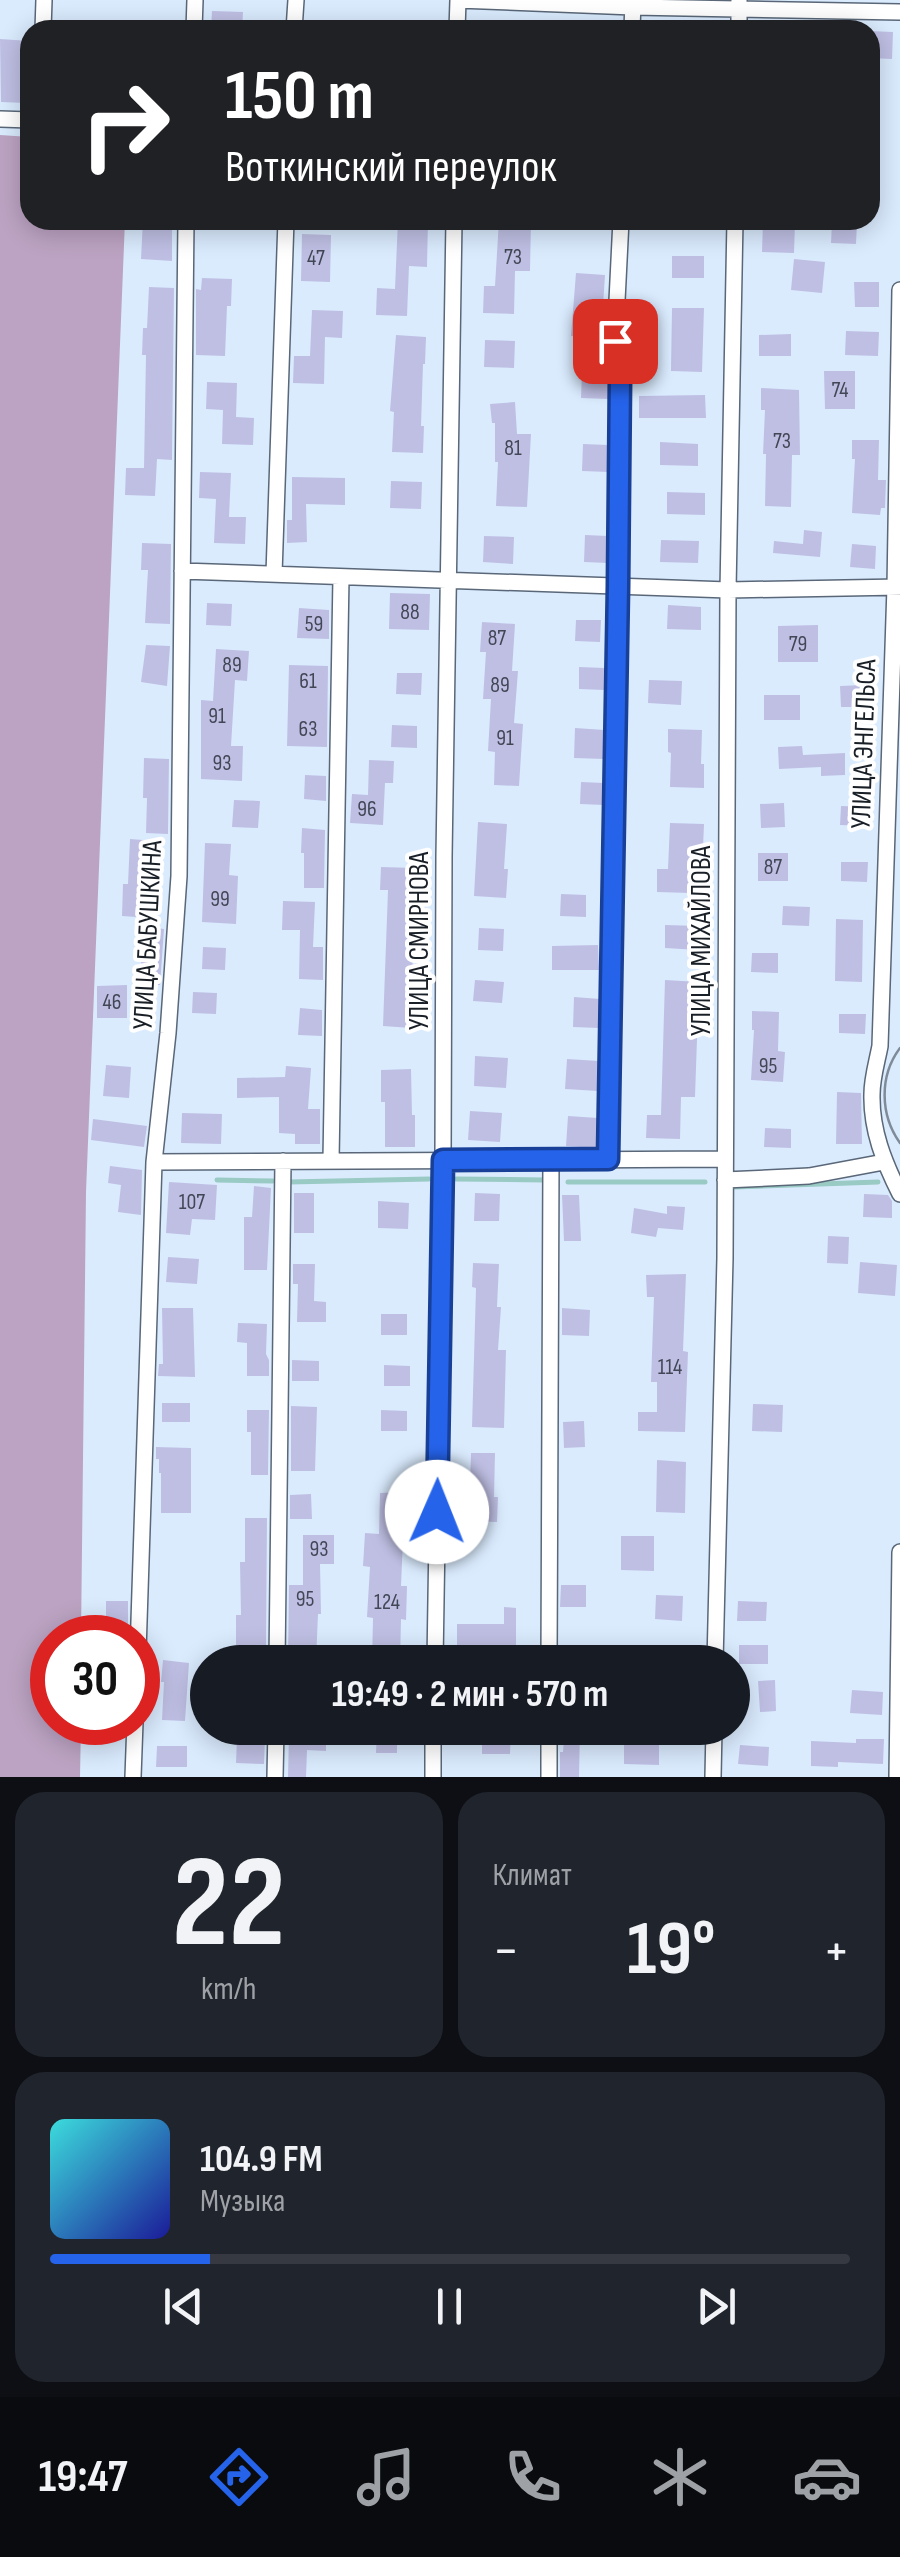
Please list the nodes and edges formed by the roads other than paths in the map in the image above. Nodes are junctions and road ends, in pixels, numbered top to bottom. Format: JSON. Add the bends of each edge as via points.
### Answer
{"nodes":[{"id":1,"x":212,"y":0,"type":"edge"},
{"id":2,"x":458,"y":0,"type":"edge"},
{"id":3,"x":633,"y":3,"type":"edge"},
{"id":4,"x":739,"y":4,"type":"edge"},
{"id":5,"x":876,"y":5,"type":"edge"},
{"id":6,"x":195,"y":6,"type":"edge"},
{"id":7,"x":900,"y":12,"type":"edge"},
{"id":8,"x":186,"y":230,"type":"edge"},
{"id":9,"x":286,"y":230,"type":"edge"},
{"id":10,"x":454,"y":230,"type":"edge"},
{"id":11,"x":621,"y":230,"type":"edge"},
{"id":12,"x":735,"y":230,"type":"edge"},
{"id":13,"x":900,"y":290,"type":"edge"},
{"id":14,"x":182,"y":571,"type":"junction"},
{"id":15,"x":274,"y":574,"type":"junction"},
{"id":16,"x":341,"y":576,"type":"junction"},
{"id":17,"x":449,"y":580,"type":"junction"},
{"id":18,"x":618,"y":586,"type":"junction"},
{"id":19,"x":897,"y":587,"type":"edge"},
{"id":20,"x":728,"y":590,"type":"junction"},
{"id":21,"x":725,"y":1158,"type":"junction"},
{"id":22,"x":608,"y":1159,"type":"junction"},
{"id":23,"x":283,"y":1160,"type":"junction"},
{"id":24,"x":331,"y":1160,"type":"junction"},
{"id":25,"x":443,"y":1160,"type":"junction"},
{"id":26,"x":551,"y":1160,"type":"junction"},
{"id":27,"x":154,"y":1162,"type":"junction"},
{"id":28,"x":884,"y":1162,"type":"junction"},
{"id":29,"x":724,"y":1180,"type":"junction"},
{"id":30,"x":900,"y":1194,"type":"edge"},
{"id":31,"x":900,"y":1552,"type":"edge"},
{"id":32,"x":139,"y":1615,"type":"edge"},
{"id":33,"x":276,"y":1645,"type":"edge"},
{"id":34,"x":434,"y":1645,"type":"edge"},
{"id":35,"x":549,"y":1645,"type":"edge"},
{"id":36,"x":716,"y":1645,"type":"edge"},
{"id":37,"x":134,"y":1745,"type":"edge"},
{"id":38,"x":276,"y":1745,"type":"edge"},
{"id":39,"x":433,"y":1745,"type":"edge"},
{"id":40,"x":549,"y":1745,"type":"edge"},
{"id":41,"x":714,"y":1745,"type":"edge"},
{"id":42,"x":133,"y":1777,"type":"edge"},
{"id":43,"x":275,"y":1777,"type":"edge"},
{"id":44,"x":432,"y":1777,"type":"edge"},
{"id":45,"x":548,"y":1777,"type":"edge"},
{"id":46,"x":713,"y":1777,"type":"edge"},
{"id":47,"x":897,"y":1777,"type":"edge"}],
"edges":[{"from":1,"to":6,"type":"street"},
{"from":2,"to":3,"type":"street"},
{"from":3,"to":4,"type":"street"},
{"from":4,"to":5,"type":"street"},
{"from":5,"to":7,"type":"street"},
{"from":8,"to":14,"type":"street","name":"УЛИЦА БАБУШКИНА"},
{"from":9,"to":15,"type":"street"},
{"from":10,"to":17,"type":"street","name":"УЛИЦА СМИРНОВА"},
{"from":11,"to":18,"type":"street","via":[[615,341]]},
{"from":12,"to":20,"type":"street","name":"УЛИЦА МИХАЙЛОВА"},
{"from":13,"to":19,"type":"street","name":"УЛИЦА ЭНГЕЛЬСА"},
{"from":14,"to":15,"type":"street"},
{"from":14,"to":27,"type":"street","name":"УЛИЦА БАБУШКИНА","via":[[179,876]]},
{"from":15,"to":16,"type":"street"},
{"from":16,"to":17,"type":"street"},
{"from":16,"to":24,"type":"street"},
{"from":17,"to":18,"type":"street"},
{"from":17,"to":25,"type":"street","name":"УЛИЦА СМИРНОВА"},
{"from":18,"to":20,"type":"street"},
{"from":18,"to":22,"type":"street"},
{"from":19,"to":20,"type":"street"},
{"from":19,"to":28,"type":"street","name":"УЛИЦА ЭНГЕЛЬСА","via":[[880,1046],[872,1093]]},
{"from":20,"to":21,"type":"street","name":"УЛИЦА МИХАЙЛОВА"},
{"from":21,"to":22,"type":"street"},
{"from":21,"to":29,"type":"street","name":"УЛИЦА МИХАЙЛОВА"},
{"from":22,"to":26,"type":"street"},
{"from":23,"to":24,"type":"street"},
{"from":23,"to":27,"type":"street"},
{"from":23,"to":33,"type":"street"},
{"from":24,"to":25,"type":"street"},
{"from":25,"to":26,"type":"street"},
{"from":25,"to":34,"type":"street","name":"УЛИЦА СМИРНОВА"},
{"from":26,"to":35,"type":"street"},
{"from":27,"to":32,"type":"street","name":"УЛИЦА БАБУШКИНА"},
{"from":28,"to":29,"type":"street","via":[[809,1176]]},
{"from":28,"to":30,"type":"street","name":"УЛИЦА ЭНГЕЛЬСА"},
{"from":29,"to":36,"type":"street","name":"УЛИЦА МИХАЙЛОВА"},
{"from":31,"to":47,"type":"street"},
{"from":37,"to":42,"type":"street"},
{"from":38,"to":43,"type":"street"},
{"from":39,"to":44,"type":"street"},
{"from":40,"to":45,"type":"street"},
{"from":41,"to":46,"type":"street"}]}
